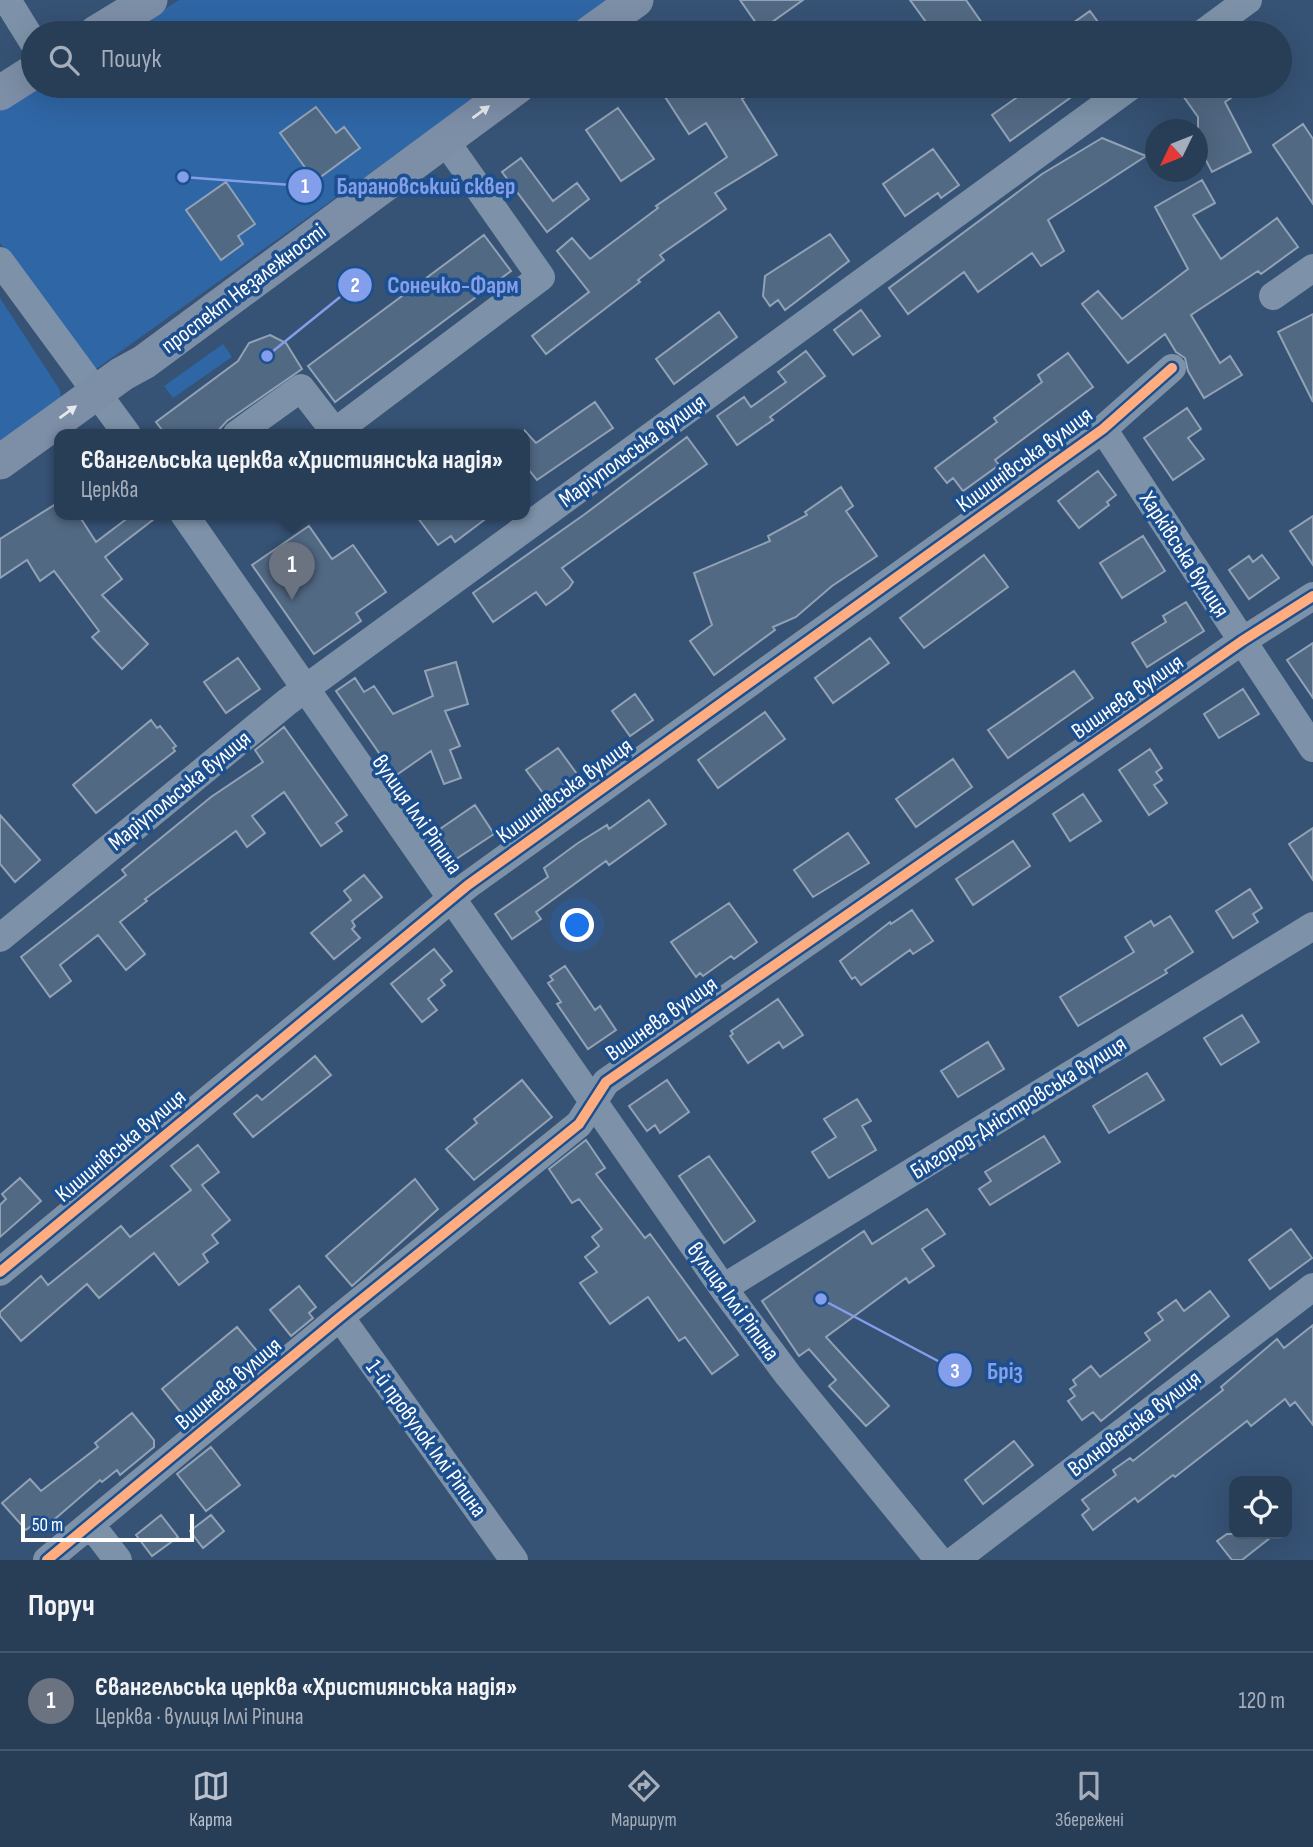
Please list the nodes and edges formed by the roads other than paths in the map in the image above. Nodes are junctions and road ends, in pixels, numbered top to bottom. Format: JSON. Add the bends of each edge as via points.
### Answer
{"nodes":[{"id":1,"x":150,"y":0,"type":"edge"},
{"id":2,"x":636,"y":0,"type":"edge"},
{"id":3,"x":1248,"y":0,"type":"edge"},
{"id":4,"x":7,"y":8,"type":"edge"},
{"id":5,"x":116,"y":21,"type":"edge"},
{"id":6,"x":607,"y":21,"type":"edge"},
{"id":7,"x":1219,"y":21,"type":"edge"},
{"id":8,"x":21,"y":26,"type":"edge"},
{"id":9,"x":21,"y":80,"type":"edge"},
{"id":10,"x":0,"y":93,"type":"edge"},
{"id":11,"x":501,"y":98,"type":"edge"},
{"id":12,"x":1115,"y":98,"type":"edge"},
{"id":13,"x":444,"y":139,"type":"junction"},
{"id":14,"x":0,"y":261,"type":"edge"},
{"id":15,"x":1313,"y":268,"type":"edge"},
{"id":16,"x":1273,"y":296,"type":"dead end"},
{"id":17,"x":1172,"y":368,"type":"dead end"},
{"id":18,"x":97,"y":392,"type":"junction"},
{"id":19,"x":123,"y":429,"type":"edge"},
{"id":20,"x":244,"y":429,"type":"edge"},
{"id":21,"x":333,"y":429,"type":"edge"},
{"id":22,"x":339,"y":429,"type":"edge"},
{"id":23,"x":1103,"y":429,"type":"junction"},
{"id":24,"x":0,"y":462,"type":"edge"},
{"id":25,"x":188,"y":520,"type":"edge"},
{"id":26,"x":1313,"y":596,"type":"edge"},
{"id":27,"x":1242,"y":641,"type":"junction"},
{"id":28,"x":305,"y":688,"type":"junction"},
{"id":29,"x":1313,"y":748,"type":"edge"},
{"id":30,"x":451,"y":898,"type":"junction"},
{"id":31,"x":1313,"y":926,"type":"edge"},
{"id":32,"x":4,"y":928,"type":"edge"},
{"id":33,"x":593,"y":1102,"type":"junction"},
{"id":34,"x":0,"y":1272,"type":"edge"},
{"id":35,"x":1313,"y":1287,"type":"edge"},
{"id":36,"x":723,"y":1289,"type":"junction"},
{"id":37,"x":340,"y":1317,"type":"junction"},
{"id":38,"x":91,"y":1525,"type":"junction"},
{"id":39,"x":47,"y":1560,"type":"edge"},
{"id":40,"x":118,"y":1560,"type":"edge"},
{"id":41,"x":514,"y":1560,"type":"edge"},
{"id":42,"x":939,"y":1560,"type":"edge"},
{"id":43,"x":956,"y":1560,"type":"edge"}],
"edges":[{"from":1,"to":5,"type":"main road"},
{"from":2,"to":6,"type":"main road"},
{"from":3,"to":7,"type":"street"},
{"from":4,"to":8,"type":"street"},
{"from":9,"to":10,"type":"main road"},
{"from":13,"to":11,"type":"main road","name":"проспект Незалежності","one_way":true},
{"from":12,"to":28,"type":"street","name":"Маріупольська вулиця"},
{"from":13,"to":18,"type":"main road","name":"проспект Незалежності"},
{"from":13,"to":22,"type":"street","via":[[541,277]]},
{"from":14,"to":18,"type":"street"},
{"from":15,"to":16,"type":"street"},
{"from":17,"to":23,"type":"street","name":"Кишинівська вулиця"},
{"from":18,"to":19,"type":"street"},
{"from":24,"to":18,"type":"main road","name":"проспект Незалежності","one_way":true},
{"from":20,"to":21,"type":"street","via":[[301,388]]},
{"from":23,"to":27,"type":"street","name":"Харківська вулиця"},
{"from":23,"to":30,"type":"street","name":"Кишинівська вулиця"},
{"from":25,"to":28,"type":"street","name":"вулиця Іллі Ріпина"},
{"from":26,"to":27,"type":"street","name":"Вишнева вулиця"},
{"from":27,"to":29,"type":"street","name":"Харківська вулиця"},
{"from":27,"to":33,"type":"street","name":"Вишнева вулиця","via":[[606,1082]]},
{"from":28,"to":30,"type":"street","name":"вулиця Іллі Ріпина"},
{"from":28,"to":32,"type":"street","name":"Маріупольська вулиця"},
{"from":30,"to":33,"type":"street","name":"вулиця Іллі Ріпина"},
{"from":30,"to":34,"type":"street","name":"Кишинівська вулиця"},
{"from":31,"to":36,"type":"street","name":"Білгород-Дністровська вулиця"},
{"from":33,"to":36,"type":"street","name":"вулиця Іллі Ріпина"},
{"from":33,"to":37,"type":"street","name":"Вишнева вулиця","via":[[579,1124]]},
{"from":35,"to":43,"type":"street","name":"Волноваська вулиця"},
{"from":36,"to":42,"type":"street","name":"вулиця Іллі Ріпина"},
{"from":37,"to":38,"type":"street","name":"Вишнева вулиця"},
{"from":37,"to":41,"type":"street","name":"1-й провулок Іллі Ріпина"},
{"from":38,"to":39,"type":"street","name":"Вишнева вулиця"},
{"from":38,"to":40,"type":"street"}]}
